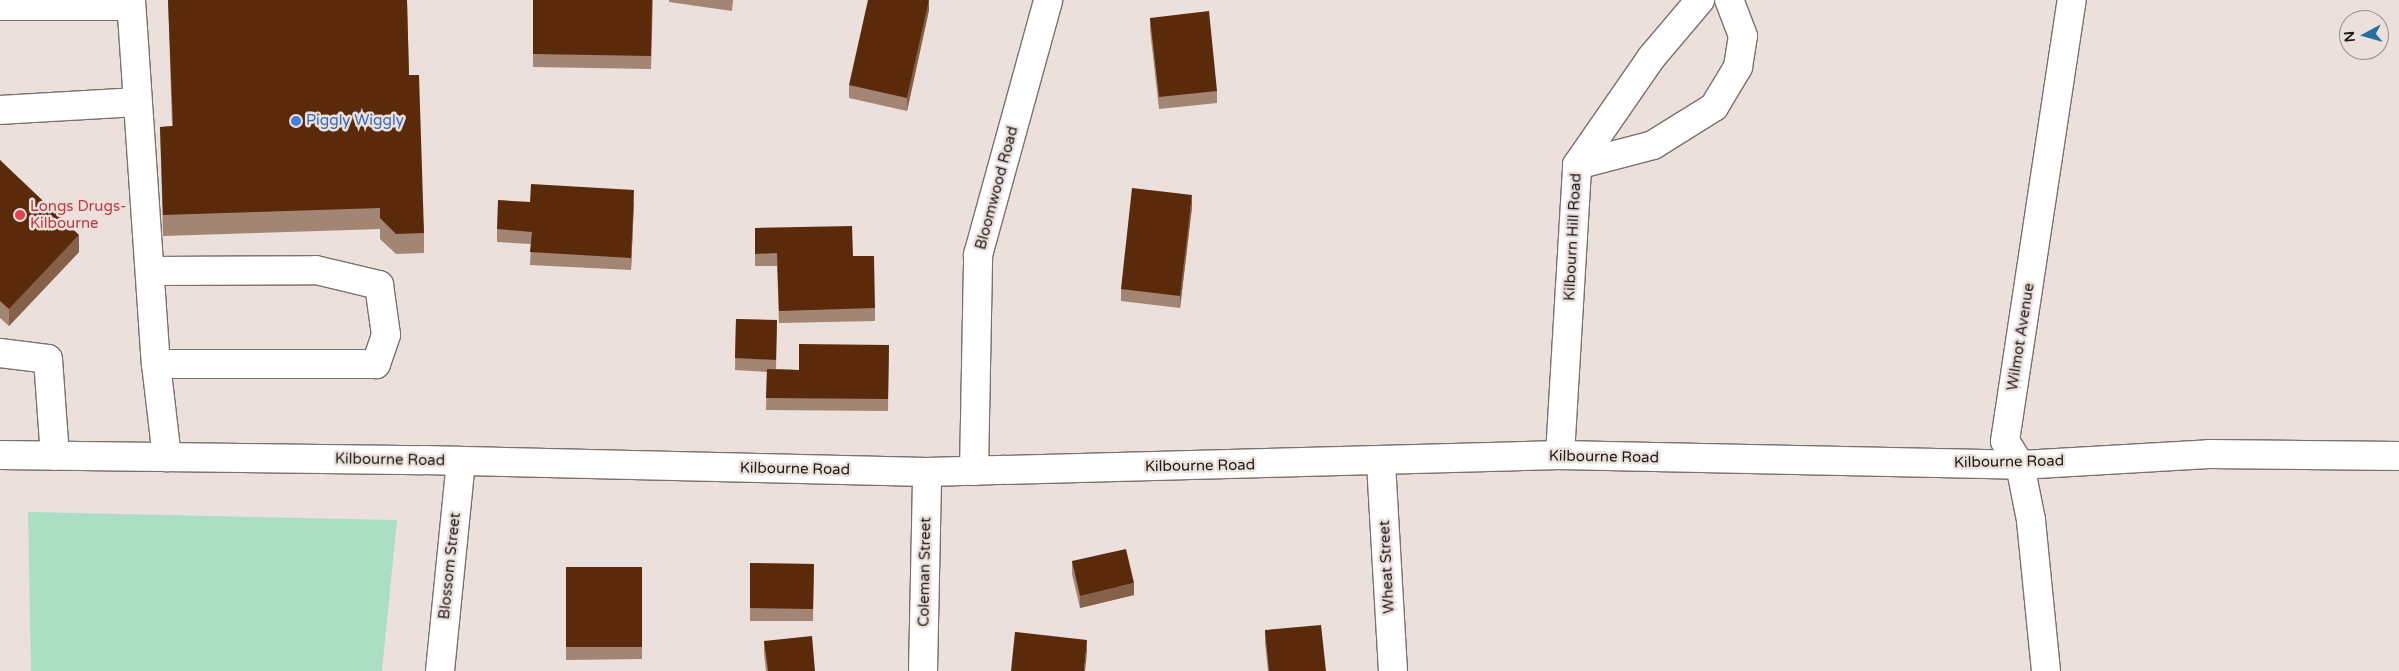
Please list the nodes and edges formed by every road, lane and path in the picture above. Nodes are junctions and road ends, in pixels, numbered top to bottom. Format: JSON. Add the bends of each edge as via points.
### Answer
{"nodes":[{"id":1,"x":1048,"y":0,"type":"edge"},
{"id":2,"x":1700,"y":0,"type":"edge"},
{"id":3,"x":1729,"y":0,"type":"edge"},
{"id":4,"x":2072,"y":0,"type":"edge"},
{"id":5,"x":131,"y":3,"type":"edge"},
{"id":6,"x":0,"y":6,"type":"edge"},
{"id":7,"x":137,"y":102,"type":"junction"},
{"id":8,"x":0,"y":110,"type":"edge"},
{"id":9,"x":1577,"y":165,"type":"junction"},
{"id":10,"x":152,"y":271,"type":"junction"},
{"id":11,"x":0,"y":353,"type":"edge"},
{"id":12,"x":156,"y":364,"type":"junction"},
{"id":13,"x":0,"y":455,"type":"edge"},
{"id":14,"x":1560,"y":455,"type":"junction"},
{"id":15,"x":55,"y":456,"type":"junction"},
{"id":16,"x":2399,"y":456,"type":"edge"},
{"id":17,"x":167,"y":457,"type":"junction"},
{"id":18,"x":461,"y":461,"type":"junction"},
{"id":19,"x":1381,"y":462,"type":"junction"},
{"id":20,"x":2020,"y":465,"type":"junction"},
{"id":21,"x":974,"y":471,"type":"junction"},
{"id":22,"x":927,"y":472,"type":"junction"},
{"id":23,"x":440,"y":671,"type":"edge"},
{"id":24,"x":923,"y":671,"type":"edge"},
{"id":25,"x":1393,"y":671,"type":"edge"},
{"id":26,"x":2046,"y":671,"type":"edge"}],
"edges":[{"from":1,"to":21,"type":"street","name":"Bloomwood Road","via":[[978,255]]},
{"from":2,"to":9,"type":"street","name":"Kilbourn Hill Road","via":[[1651,58]]},
{"from":3,"to":9,"type":"street","via":[[1743,36],[1738,67],[1714,107],[1653,145]]},
{"from":4,"to":20,"type":"street","name":"Wilmot Avenue","via":[[2005,441]]},
{"from":5,"to":6,"type":"street"},
{"from":5,"to":7,"type":"street"},
{"from":7,"to":8,"type":"street"},
{"from":7,"to":10,"type":"street"},
{"from":9,"to":14,"type":"street","name":"Kilbourn Hill Road"},
{"from":10,"to":12,"type":"street"},
{"from":10,"to":12,"type":"street","via":[[316,270],[378,285],[386,335],[376,364]]},
{"from":11,"to":15,"type":"street","via":[[48,359]]},
{"from":12,"to":17,"type":"street"},
{"from":13,"to":15,"type":"street","name":"Kilbourne Road"},
{"from":14,"to":19,"type":"street","name":"Kilbourne Road"},
{"from":14,"to":20,"type":"street","name":"Kilbourne Road"},
{"from":15,"to":17,"type":"street","name":"Kilbourne Road"},
{"from":16,"to":20,"type":"street","name":"Kilbourne Road","via":[[2209,454]]},
{"from":17,"to":18,"type":"street","name":"Kilbourne Road"},
{"from":18,"to":22,"type":"street","name":"Kilbourne Road"},
{"from":18,"to":23,"type":"street","name":"Blossom Street"},
{"from":19,"to":21,"type":"street","name":"Kilbourne Road"},
{"from":19,"to":25,"type":"street","name":"Wheat Street"},
{"from":20,"to":26,"type":"street","name":"Wilmot Avenue","via":[[2030,520]]},
{"from":21,"to":22,"type":"street","name":"Kilbourne Road"},
{"from":22,"to":24,"type":"street","name":"Coleman Street"}]}
